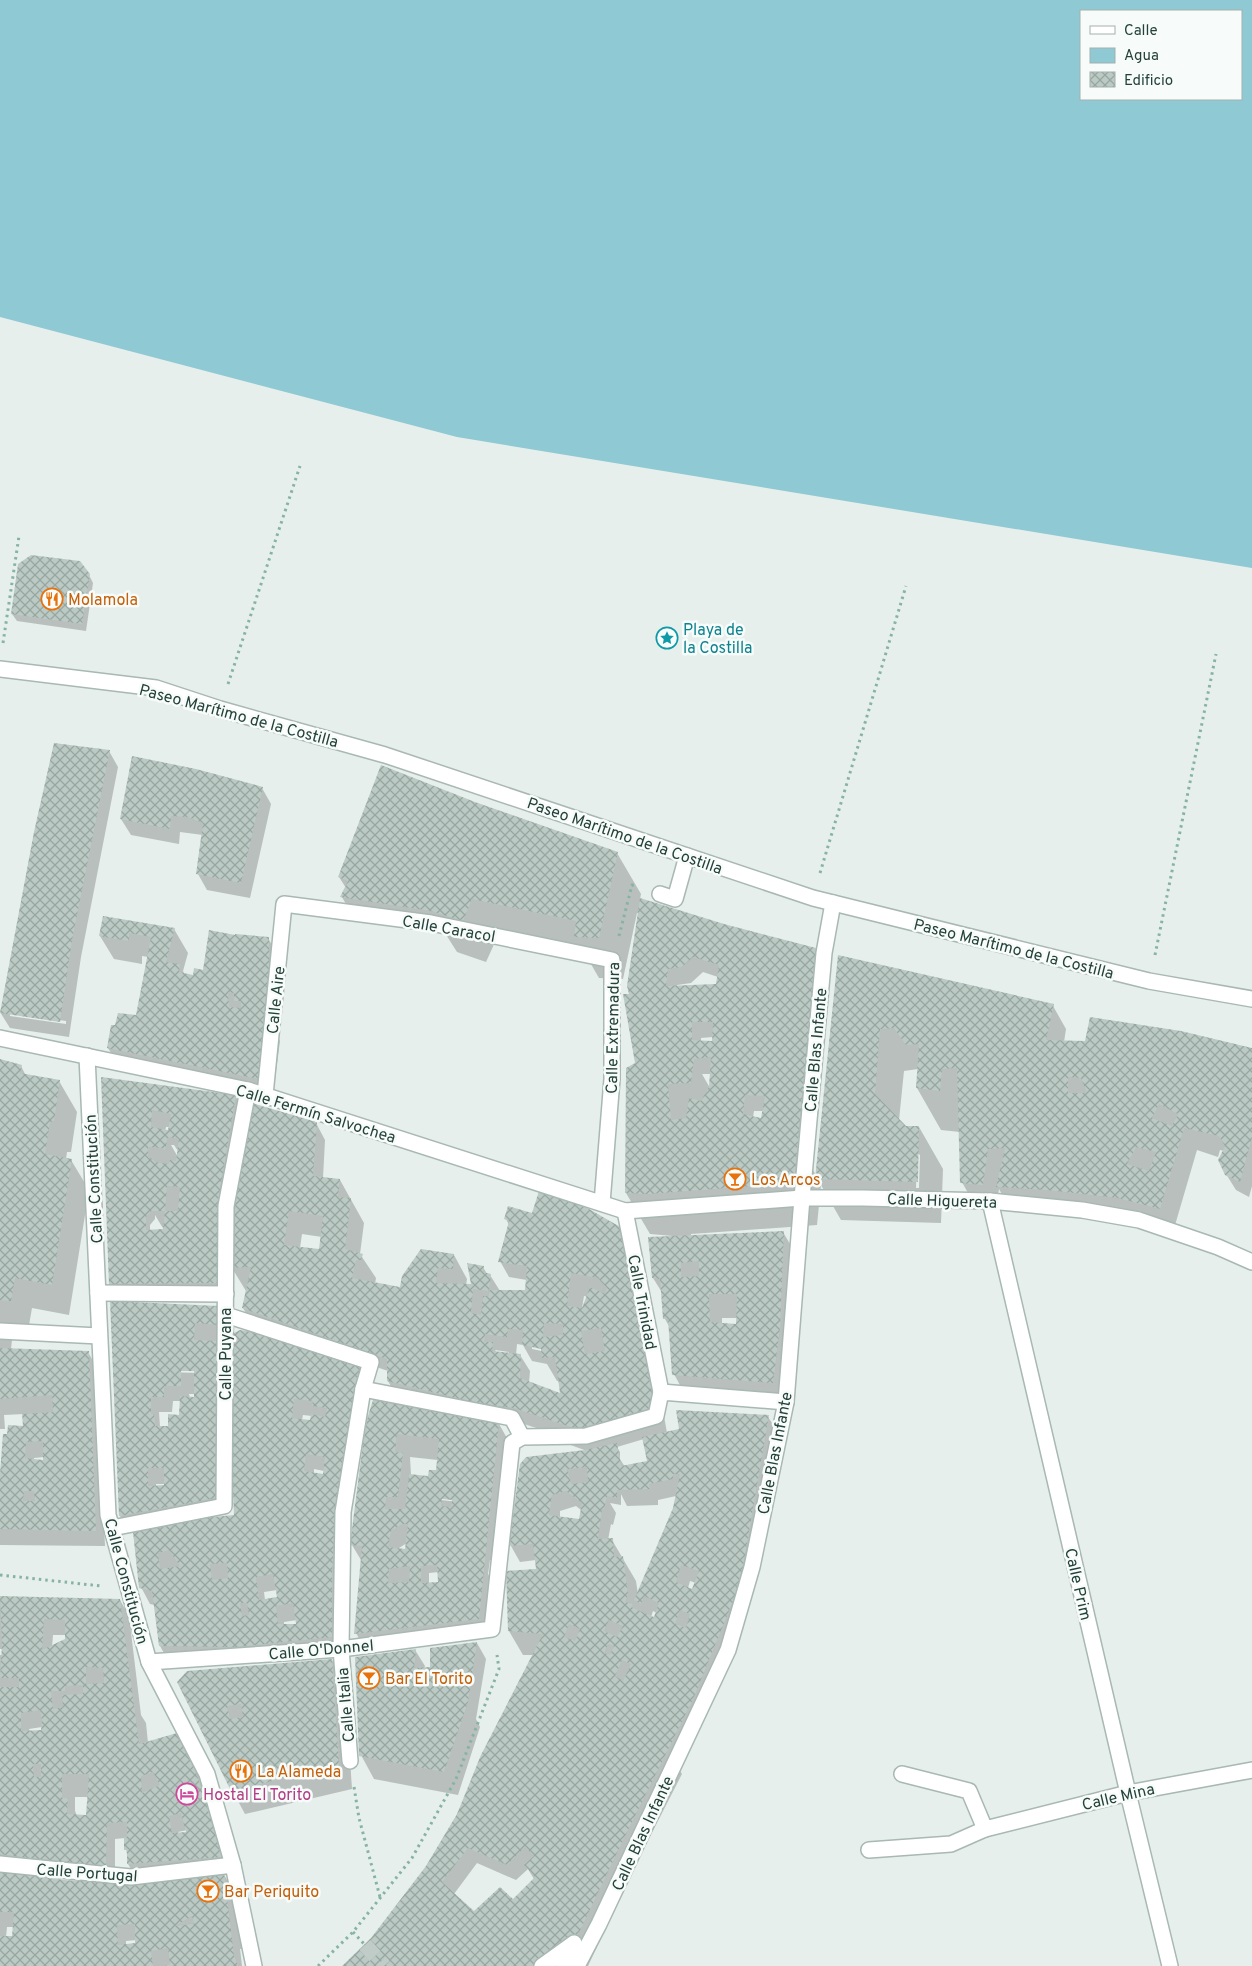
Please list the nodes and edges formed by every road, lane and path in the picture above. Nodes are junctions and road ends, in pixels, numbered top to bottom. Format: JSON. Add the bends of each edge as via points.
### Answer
{"nodes":[{"id":1,"x":300,"y":466,"type":"dead end"},
{"id":2,"x":19,"y":536,"type":"dead end"},
{"id":3,"x":906,"y":586,"type":"dead end"},
{"id":4,"x":3,"y":648,"type":"dead end"},
{"id":5,"x":1216,"y":654,"type":"dead end"},
{"id":6,"x":0,"y":669,"type":"edge"},
{"id":7,"x":220,"y":709,"type":"junction"},
{"id":8,"x":687,"y":856,"type":"junction"},
{"id":9,"x":660,"y":894,"type":"joint"},
{"id":10,"x":813,"y":898,"type":"junction"},
{"id":11,"x":833,"y":903,"type":"junction"},
{"id":12,"x":284,"y":904,"type":"joint"},
{"id":13,"x":612,"y":960,"type":"junction"},
{"id":14,"x":1149,"y":981,"type":"junction"},
{"id":15,"x":1252,"y":999,"type":"edge"},
{"id":16,"x":0,"y":1038,"type":"edge"},
{"id":17,"x":87,"y":1056,"type":"junction"},
{"id":18,"x":248,"y":1090,"type":"junction"},
{"id":19,"x":265,"y":1096,"type":"junction"},
{"id":20,"x":802,"y":1198,"type":"junction"},
{"id":21,"x":990,"y":1201,"type":"junction"},
{"id":22,"x":602,"y":1203,"type":"junction"},
{"id":23,"x":624,"y":1211,"type":"junction"},
{"id":24,"x":1252,"y":1262,"type":"edge"},
{"id":25,"x":98,"y":1293,"type":"junction"},
{"id":26,"x":226,"y":1294,"type":"junction"},
{"id":27,"x":226,"y":1315,"type":"junction"},
{"id":28,"x":0,"y":1331,"type":"edge"},
{"id":29,"x":99,"y":1336,"type":"junction"},
{"id":30,"x":363,"y":1389,"type":"junction"},
{"id":31,"x":661,"y":1392,"type":"junction"},
{"id":32,"x":786,"y":1402,"type":"junction"},
{"id":33,"x":517,"y":1440,"type":"junction"},
{"id":34,"x":112,"y":1528,"type":"junction"},
{"id":35,"x":0,"y":1575,"type":"edge"},
{"id":36,"x":129,"y":1588,"type":"junction"},
{"id":37,"x":492,"y":1629,"type":"junction"},
{"id":38,"x":341,"y":1649,"type":"junction"},
{"id":39,"x":149,"y":1662,"type":"junction"},
{"id":40,"x":350,"y":1761,"type":"joint"},
{"id":41,"x":1252,"y":1770,"type":"edge"},
{"id":42,"x":902,"y":1774,"type":"dead end"},
{"id":43,"x":1128,"y":1793,"type":"junction"},
{"id":44,"x":985,"y":1830,"type":"junction"},
{"id":45,"x":869,"y":1850,"type":"dead end"},
{"id":46,"x":0,"y":1864,"type":"edge"},
{"id":47,"x":233,"y":1865,"type":"junction"},
{"id":48,"x":380,"y":1898,"type":"junction"},
{"id":49,"x":353,"y":1932,"type":"junction"},
{"id":50,"x":365,"y":1945,"type":"tunnel mouth"},
{"id":51,"x":254,"y":1966,"type":"edge"},
{"id":52,"x":318,"y":1966,"type":"edge"},
{"id":53,"x":542,"y":1966,"type":"edge"},
{"id":54,"x":569,"y":1966,"type":"edge"},
{"id":55,"x":1170,"y":1966,"type":"edge"}],
"edges":[{"from":1,"to":7,"type":"path"},
{"from":2,"to":4,"type":"path"},
{"from":3,"to":10,"type":"path"},
{"from":5,"to":14,"type":"path"},
{"from":6,"to":7,"type":"street","name":"Paseo Marítimo de la Costilla","via":[[156,688]]},
{"from":7,"to":8,"type":"street","name":"Paseo Marítimo de la Costilla","via":[[385,755]]},
{"from":8,"to":9,"type":"street","via":[[675,899]]},
{"from":8,"to":10,"type":"street","name":"Paseo Marítimo de la Costilla"},
{"from":9,"to":13,"type":"path","name":"Calle Extremadura","via":[[632,885]]},
{"from":10,"to":11,"type":"street","name":"Paseo Marítimo de la Costilla"},
{"from":11,"to":14,"type":"street","name":"Paseo Marítimo de la Costilla"},
{"from":11,"to":20,"type":"street","name":"Calle Blas Infante","via":[[824,953]]},
{"from":12,"to":13,"type":"street","name":"Calle Caracol","via":[[431,923]]},
{"from":12,"to":19,"type":"street","name":"Calle Aire"},
{"from":13,"to":22,"type":"street","name":"Calle Extremadura","via":[[612,1079]]},
{"from":14,"to":15,"type":"street","name":"Paseo Marítimo de la Costilla"},
{"from":16,"to":17,"type":"street","name":"Calle Fermín Salvochea"},
{"from":17,"to":18,"type":"street","name":"Calle Fermín Salvochea"},
{"from":17,"to":25,"type":"street","name":"Calle Constitución"},
{"from":18,"to":19,"type":"street","name":"Calle Fermín Salvochea"},
{"from":18,"to":26,"type":"street","name":"Calle Puyana","via":[[226,1206]]},
{"from":19,"to":22,"type":"street","name":"Calle Fermín Salvochea"},
{"from":20,"to":21,"type":"street","name":"Calle Higuereta"},
{"from":20,"to":23,"type":"street","name":"Calle Higuereta"},
{"from":20,"to":32,"type":"street","name":"Calle Blas Infante"},
{"from":21,"to":24,"type":"street","name":"Calle Higuereta","via":[[1082,1210],[1139,1220]]},
{"from":21,"to":43,"type":"street","name":"Calle Prim"},
{"from":22,"to":23,"type":"street","name":"Calle Fermín Salvochea"},
{"from":23,"to":31,"type":"street","name":"Calle Trinidad"},
{"from":25,"to":26,"type":"street"},
{"from":25,"to":29,"type":"street","name":"Calle Constitución"},
{"from":26,"to":27,"type":"street","name":"Calle Puyana"},
{"from":27,"to":30,"type":"street","name":"Calle Italia","via":[[371,1362]]},
{"from":27,"to":34,"type":"street","name":"Calle Puyana","via":[[224,1506]]},
{"from":28,"to":29,"type":"street"},
{"from":29,"to":34,"type":"street","name":"Calle Constitución","via":[[108,1515]]},
{"from":30,"to":33,"type":"street","via":[[512,1418]]},
{"from":30,"to":38,"type":"street","name":"Calle Italia","via":[[343,1512]]},
{"from":31,"to":32,"type":"street"},
{"from":31,"to":33,"type":"street","via":[[656,1416],[586,1436]]},
{"from":32,"to":54,"type":"street","name":"Calle Blas Infante","via":[[752,1567],[728,1650]]},
{"from":33,"to":37,"type":"street"},
{"from":34,"to":36,"type":"street","name":"Calle Constitución"},
{"from":35,"to":36,"type":"path"},
{"from":36,"to":39,"type":"street","name":"Calle Constitución"},
{"from":37,"to":38,"type":"street","name":"Calle O'Donnel"},
{"from":37,"to":48,"type":"path","via":[[499,1670],[456,1779],[412,1858]]},
{"from":38,"to":39,"type":"street","name":"Calle O'Donnel"},
{"from":38,"to":40,"type":"street","name":"Calle Italia"},
{"from":39,"to":47,"type":"street","name":"Calle Constitución","via":[[207,1774]]},
{"from":40,"to":48,"type":"path","via":[[359,1818]]},
{"from":41,"to":43,"type":"street","name":"Calle Mina"},
{"from":42,"to":44,"type":"street","via":[[969,1791]]},
{"from":43,"to":44,"type":"street","name":"Calle Mina"},
{"from":43,"to":55,"type":"street","name":"Calle Prim"},
{"from":44,"to":45,"type":"street","name":"Calle Mina","via":[[951,1844]]},
{"from":46,"to":47,"type":"street","name":"Calle Portugal","via":[[131,1877]]},
{"from":47,"to":51,"type":"street","name":"Calle Constitución"},
{"from":48,"to":49,"type":"path"},
{"from":49,"to":50,"type":"path"},
{"from":49,"to":52,"type":"path"},
{"from":53,"to":54,"type":"street","via":[[574,1942]]}]}
